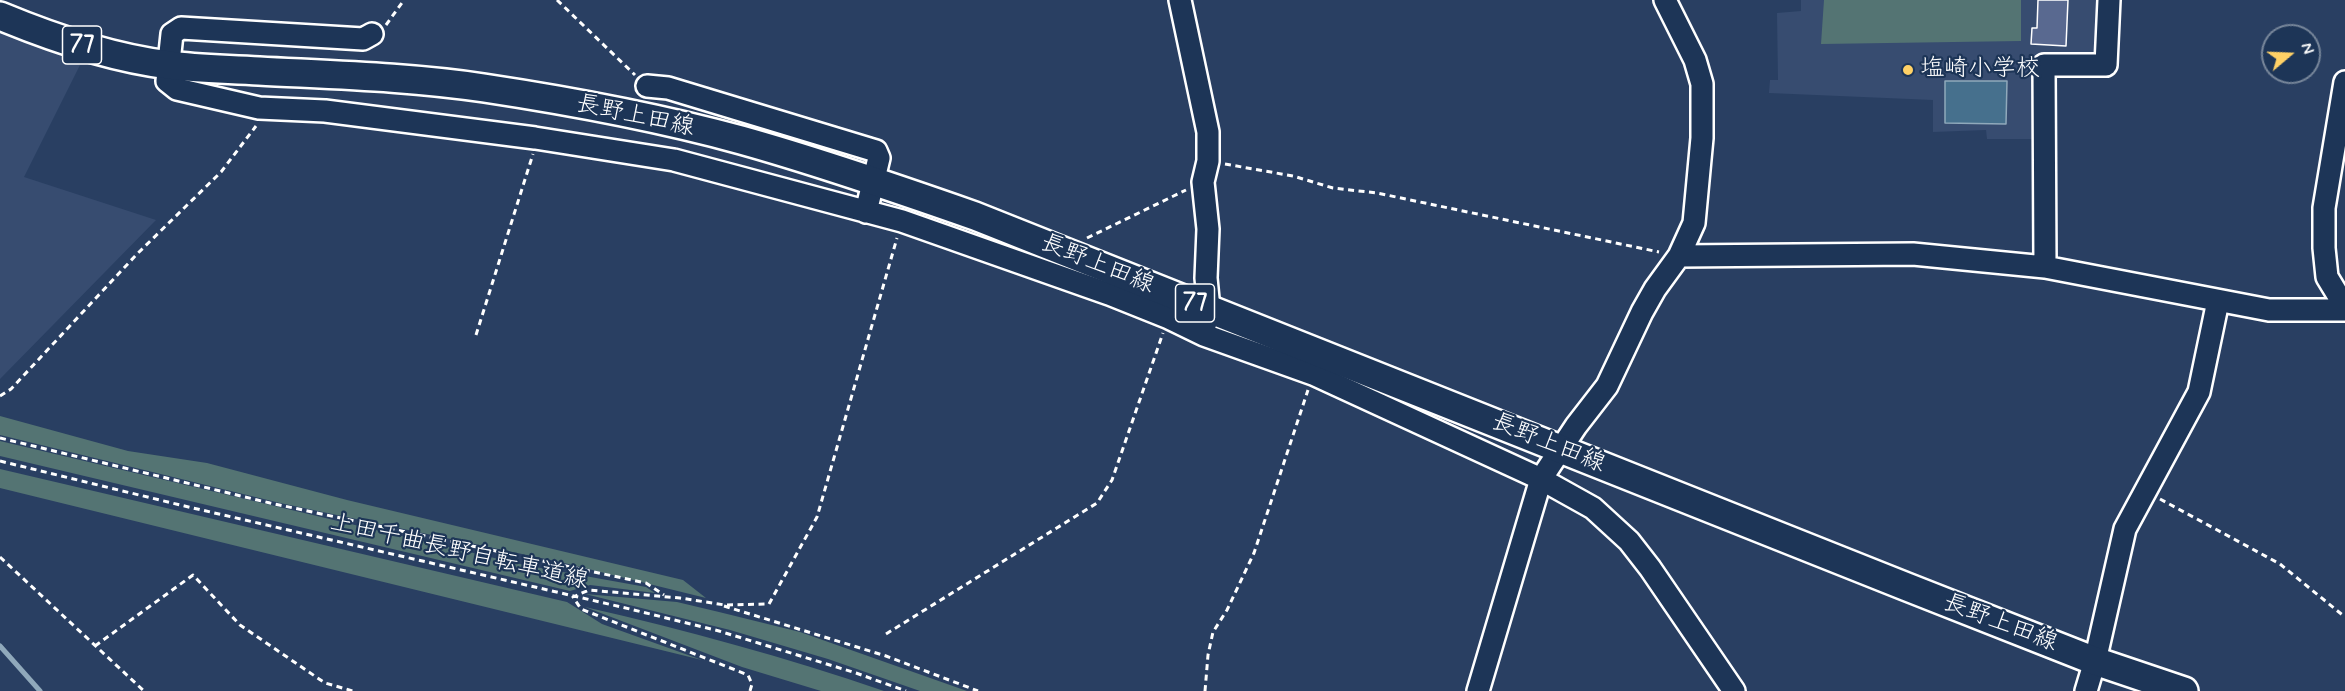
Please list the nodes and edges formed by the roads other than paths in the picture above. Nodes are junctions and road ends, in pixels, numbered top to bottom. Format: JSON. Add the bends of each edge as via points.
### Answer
{"nodes":[{"id":1,"x":1180,"y":0,"type":"edge"},
{"id":2,"x":1665,"y":0,"type":"edge"},
{"id":3,"x":2109,"y":0,"type":"edge"},
{"id":4,"x":0,"y":16,"type":"edge"},
{"id":5,"x":372,"y":34,"type":"road end"},
{"id":6,"x":168,"y":65,"type":"junction"},
{"id":7,"x":2345,"y":82,"type":"edge"},
{"id":8,"x":647,"y":86,"type":"road end"},
{"id":9,"x":874,"y":181,"type":"junction"},
{"id":10,"x":866,"y":212,"type":"junction"},
{"id":11,"x":1061,"y":251,"type":"junction"},
{"id":12,"x":1679,"y":256,"type":"junction"},
{"id":13,"x":2045,"y":267,"type":"junction"},
{"id":14,"x":1039,"y":271,"type":"junction"},
{"id":15,"x":2217,"y":301,"type":"junction"},
{"id":16,"x":1209,"y":309,"type":"junction"},
{"id":17,"x":2343,"y":310,"type":"edge"},
{"id":18,"x":1204,"y":335,"type":"junction"},
{"id":19,"x":1560,"y":449,"type":"junction"},
{"id":20,"x":1540,"y":479,"type":"junction"},
{"id":21,"x":2095,"y":661,"type":"junction"},
{"id":22,"x":1478,"y":691,"type":"edge"},
{"id":23,"x":1734,"y":691,"type":"edge"},
{"id":24,"x":2086,"y":691,"type":"edge"},
{"id":25,"x":2184,"y":691,"type":"edge"}],
"edges":[{"from":1,"to":16,"type":"street","via":[[1208,132],[1203,182]]},
{"from":2,"to":12,"type":"street","via":[[1695,60],[1702,84],[1702,138],[1694,223]]},
{"from":3,"to":13,"type":"street","via":[[2106,65],[2044,65]]},
{"from":4,"to":6,"type":"main road","name":"長野上田線","number":"77","via":[[85,46]]},
{"from":5,"to":6,"type":"street","via":[[363,39],[181,28],[172,34]]},
{"from":6,"to":9,"type":"main road","name":"長野上田線","number":"77","via":[[382,77],[484,88],[688,127]]},
{"from":6,"to":10,"type":"street","via":[[167,81],[177,89],[259,108],[325,111],[674,160]]},
{"from":7,"to":17,"type":"street","via":[[2324,208],[2327,277]]},
{"from":8,"to":9,"type":"street","via":[[668,88],[876,151],[879,158]]},
{"from":9,"to":10,"type":"street"},
{"from":9,"to":11,"type":"main road","name":"長野上田線","number":"77"},
{"from":10,"to":14,"type":"street","via":[[902,221]]},
{"from":11,"to":14,"type":"street"},
{"from":11,"to":16,"type":"main road","name":"長野上田線","number":"77"},
{"from":12,"to":13,"type":"street","via":[[1912,254]]},
{"from":12,"to":19,"type":"street","via":[[1655,289],[1607,386]]},
{"from":13,"to":15,"type":"street"},
{"from":14,"to":18,"type":"street","via":[[1109,294]]},
{"from":15,"to":17,"type":"street","via":[[2269,310]]},
{"from":15,"to":21,"type":"street","via":[[2199,392],[2125,529]]},
{"from":16,"to":18,"type":"street"},
{"from":16,"to":19,"type":"main road","name":"長野上田線","number":"77"},
{"from":18,"to":20,"type":"street","via":[[1313,374]]},
{"from":19,"to":20,"type":"street"},
{"from":19,"to":21,"type":"main road","name":"長野上田線","number":"77"},
{"from":20,"to":22,"type":"street"},
{"from":20,"to":23,"type":"street","via":[[1593,507],[1629,541]]},
{"from":21,"to":24,"type":"street"},
{"from":21,"to":25,"type":"main road","name":"長野上田線","number":"77"}]}
